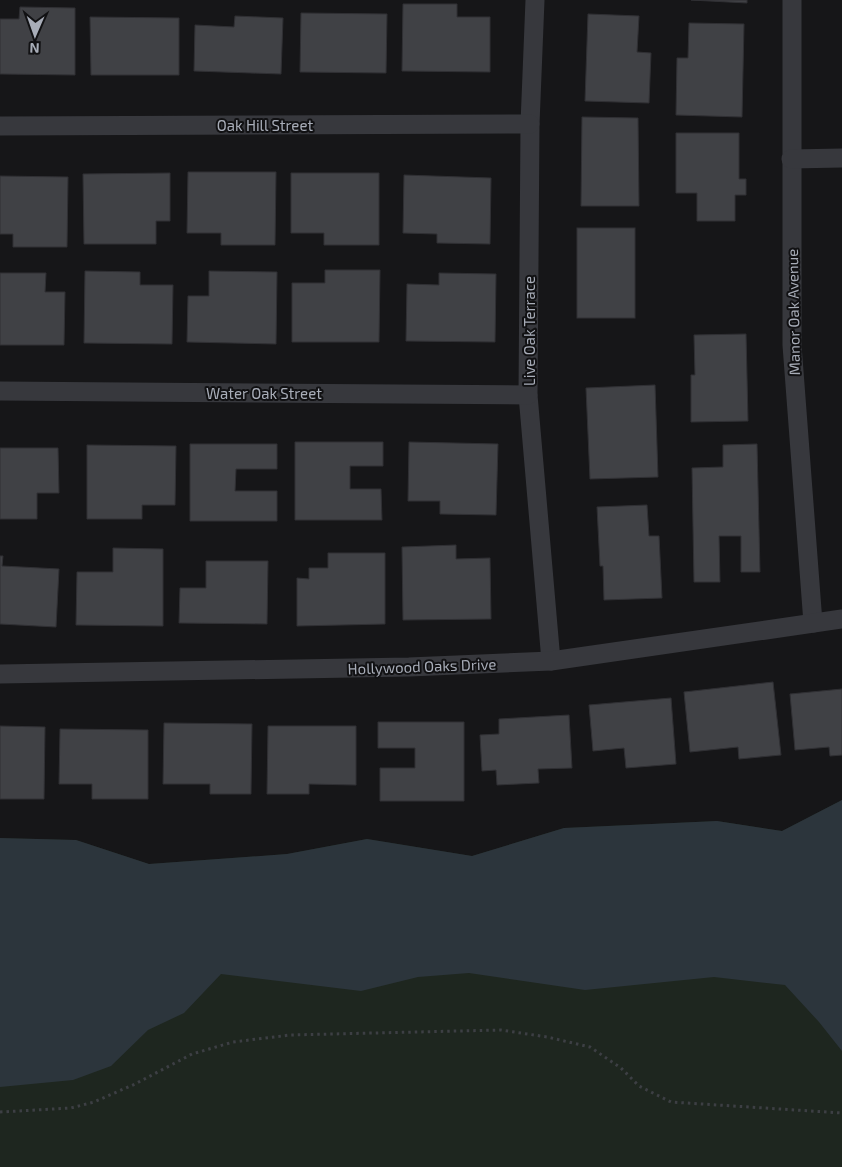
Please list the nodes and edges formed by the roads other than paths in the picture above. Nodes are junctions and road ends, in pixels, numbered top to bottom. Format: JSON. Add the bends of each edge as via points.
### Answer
{"nodes":[{"id":1,"x":535,"y":0,"type":"edge"},
{"id":2,"x":792,"y":0,"type":"edge"},
{"id":3,"x":530,"y":124,"type":"junction"},
{"id":4,"x":0,"y":126,"type":"edge"},
{"id":5,"x":842,"y":158,"type":"edge"},
{"id":6,"x":791,"y":159,"type":"junction"},
{"id":7,"x":0,"y":391,"type":"edge"},
{"id":8,"x":528,"y":394,"type":"junction"},
{"id":9,"x":842,"y":619,"type":"edge"},
{"id":10,"x":813,"y":623,"type":"junction"},
{"id":11,"x":551,"y":661,"type":"junction"},
{"id":12,"x":0,"y":674,"type":"edge"}],
"edges":[{"from":1,"to":3,"type":"street","name":"Live Oak Terrace"},
{"from":2,"to":6,"type":"street","name":"Manor Oak Avenue"},
{"from":3,"to":4,"type":"street","name":"Oak Hill Street"},
{"from":3,"to":8,"type":"street","name":"Live Oak Terrace"},
{"from":5,"to":6,"type":"street"},
{"from":6,"to":10,"type":"street","name":"Manor Oak Avenue","via":[[792,345]]},
{"from":7,"to":8,"type":"street","name":"Water Oak Street"},
{"from":8,"to":11,"type":"street","name":"Live Oak Terrace"},
{"from":9,"to":10,"type":"street","name":"Hollywood Oaks Drive"},
{"from":10,"to":11,"type":"street","name":"Hollywood Oaks Drive"},
{"from":11,"to":12,"type":"street","name":"Hollywood Oaks Drive","via":[[399,668]]}]}
